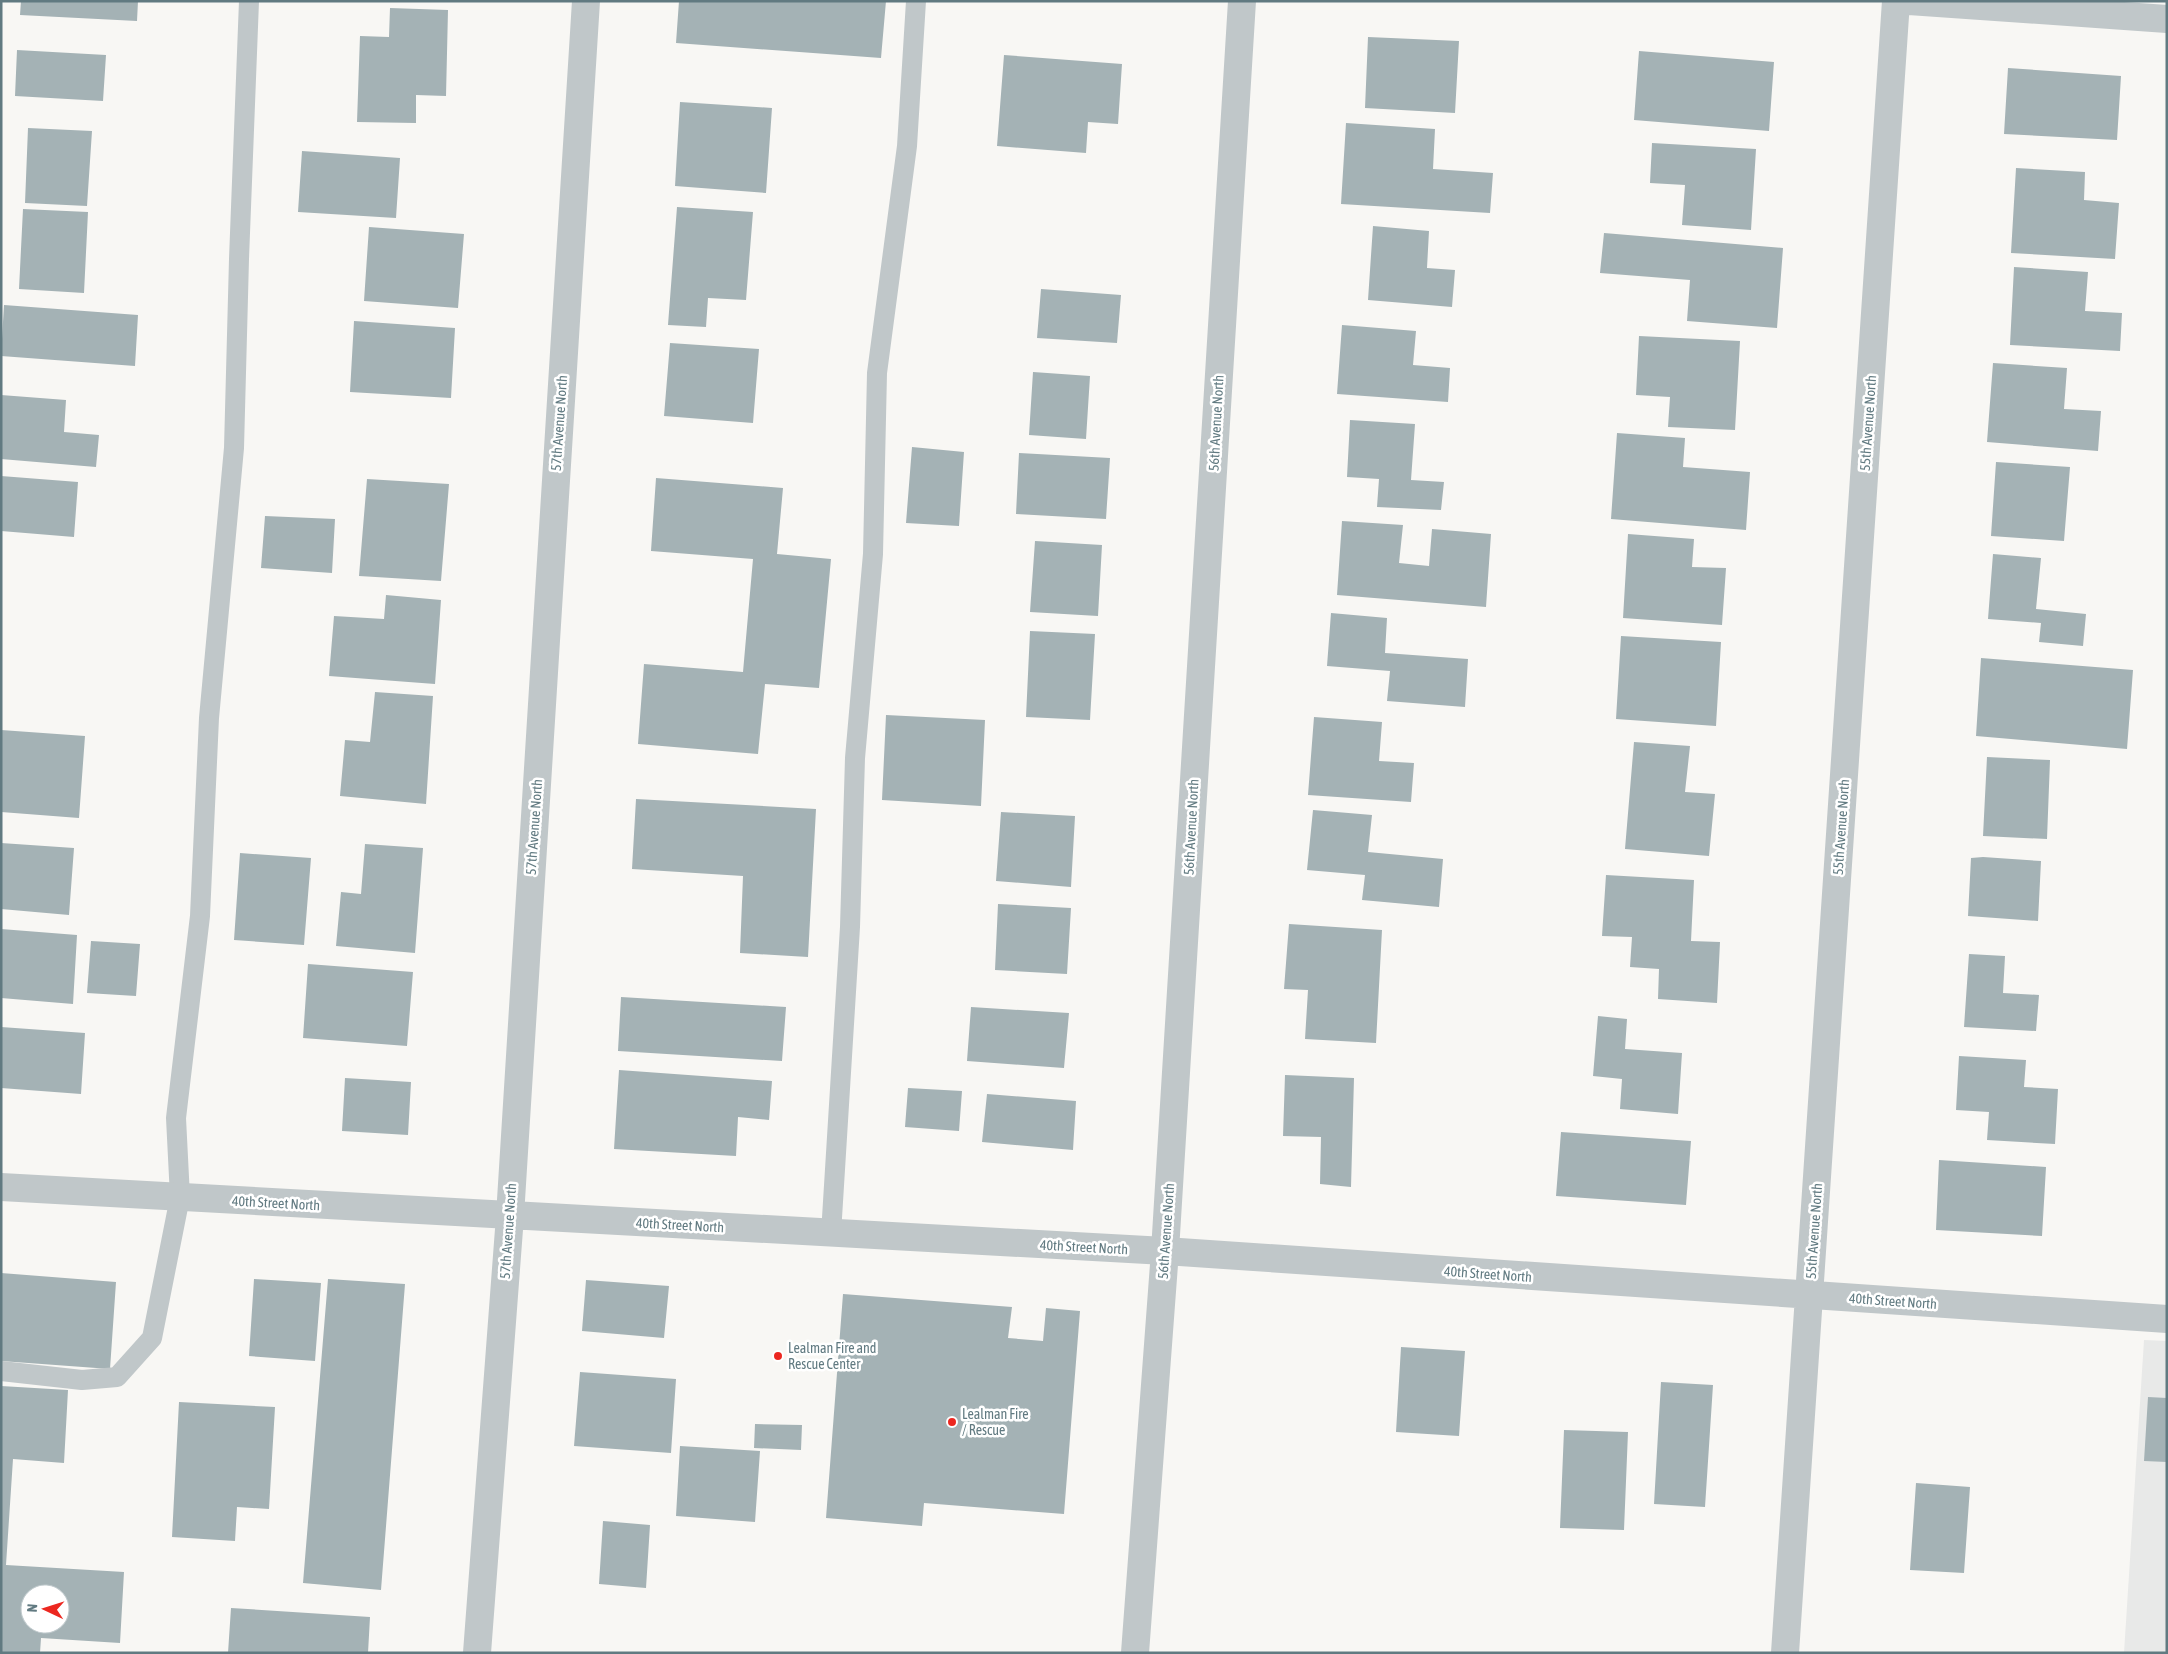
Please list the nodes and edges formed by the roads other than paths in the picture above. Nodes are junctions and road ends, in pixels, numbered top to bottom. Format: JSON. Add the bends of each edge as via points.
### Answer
{"nodes":[{"id":1,"x":249,"y":1,"type":"edge"},
{"id":2,"x":586,"y":1,"type":"edge"},
{"id":3,"x":916,"y":1,"type":"edge"},
{"id":4,"x":1242,"y":1,"type":"edge"},
{"id":5,"x":1896,"y":1,"type":"edge"},
{"id":6,"x":1910,"y":1,"type":"edge"},
{"id":7,"x":2167,"y":19,"type":"edge"},
{"id":8,"x":1,"y":1187,"type":"edge"},
{"id":9,"x":180,"y":1197,"type":"junction"},
{"id":10,"x":510,"y":1216,"type":"junction"},
{"id":11,"x":831,"y":1234,"type":"junction"},
{"id":12,"x":1165,"y":1251,"type":"junction"},
{"id":13,"x":1810,"y":1296,"type":"junction"},
{"id":14,"x":2167,"y":1319,"type":"edge"},
{"id":15,"x":1,"y":1370,"type":"edge"},
{"id":16,"x":477,"y":1653,"type":"edge"},
{"id":17,"x":1135,"y":1653,"type":"edge"},
{"id":18,"x":1785,"y":1653,"type":"edge"}],
"edges":[{"from":1,"to":9,"type":"lane","via":[[234,448],[209,718],[200,916],[176,1118]]},
{"from":2,"to":10,"type":"street","name":"57th Avenue North"},
{"from":3,"to":11,"type":"lane","via":[[907,146],[877,373],[874,554],[855,758],[850,927]]},
{"from":4,"to":12,"type":"street","name":"56th Avenue North"},
{"from":5,"to":13,"type":"street","name":"55th Avenue North"},
{"from":6,"to":7,"type":"street"},
{"from":8,"to":9,"type":"street","name":"40th Street North"},
{"from":9,"to":10,"type":"street","name":"40th Street North"},
{"from":9,"to":15,"type":"lane","via":[[152,1338],[117,1377],[82,1380]]},
{"from":10,"to":11,"type":"street","name":"40th Street North"},
{"from":10,"to":16,"type":"street","name":"57th Avenue North"},
{"from":11,"to":12,"type":"street","name":"40th Street North"},
{"from":12,"to":13,"type":"street","name":"40th Street North"},
{"from":12,"to":17,"type":"street","name":"56th Avenue North"},
{"from":13,"to":14,"type":"street","name":"40th Street North"},
{"from":13,"to":18,"type":"street","name":"55th Avenue North"}]}
